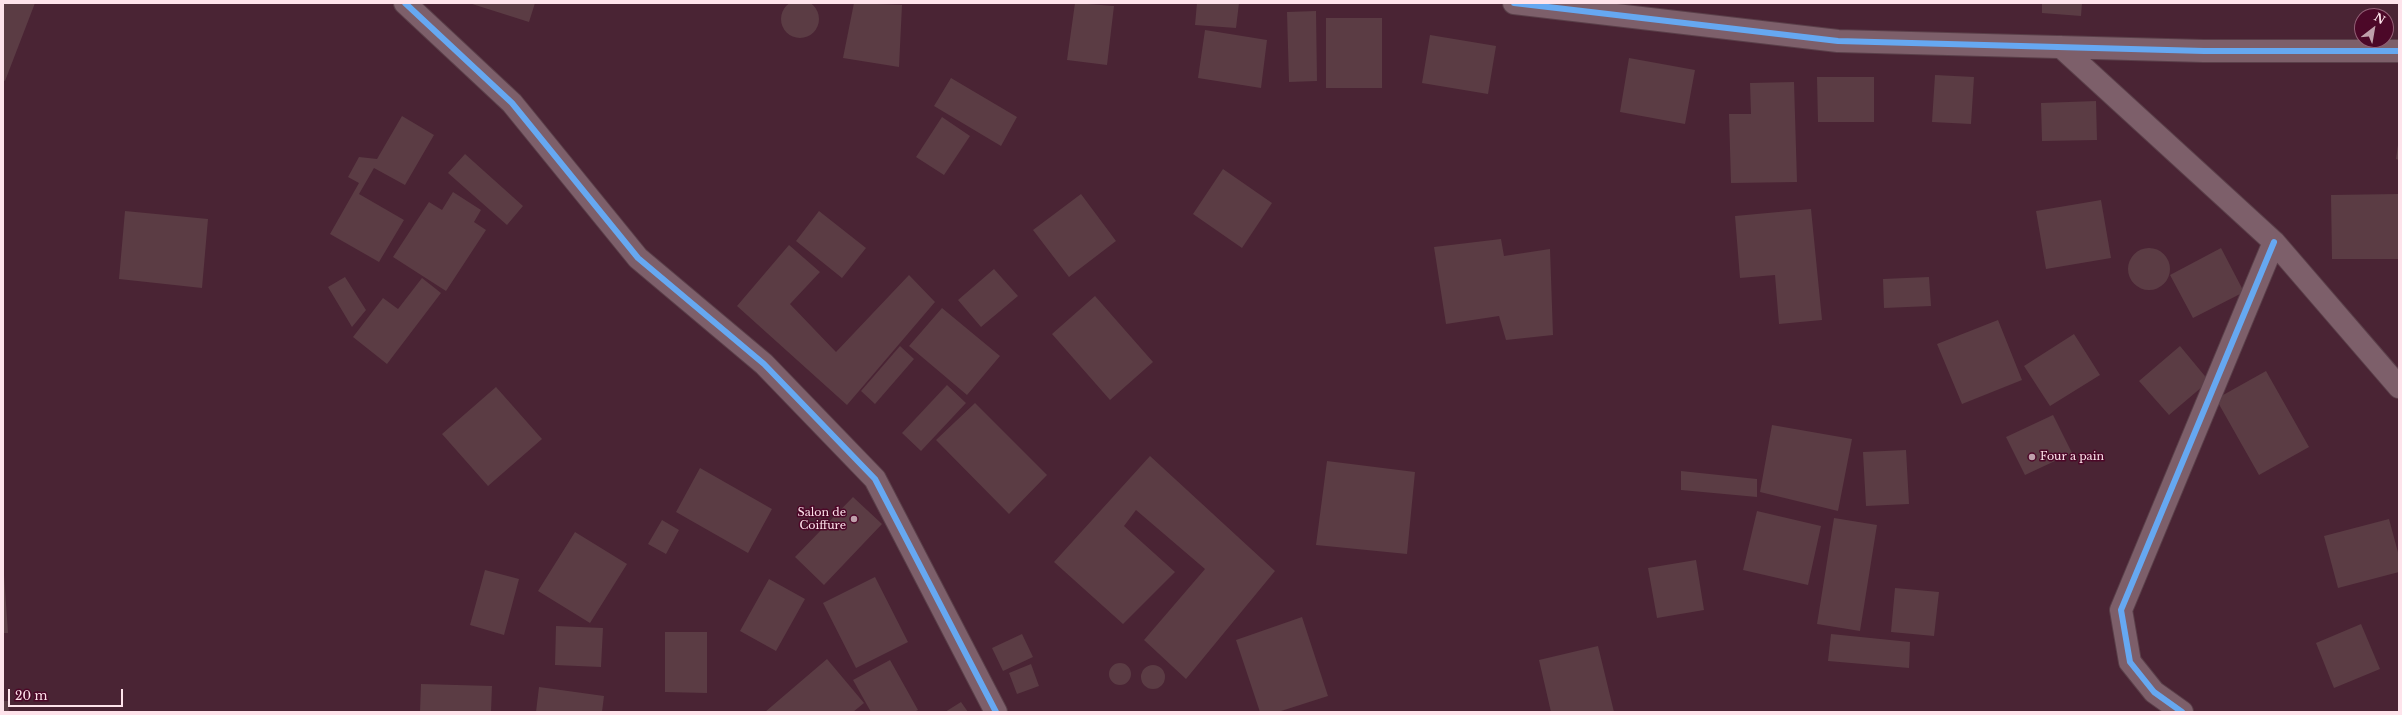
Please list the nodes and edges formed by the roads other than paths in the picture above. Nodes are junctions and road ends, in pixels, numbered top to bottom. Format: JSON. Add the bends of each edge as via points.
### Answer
{"nodes":[{"id":1,"x":405,"y":3,"type":"edge"},
{"id":2,"x":1514,"y":3,"type":"edge"},
{"id":3,"x":2061,"y":47,"type":"junction"},
{"id":4,"x":2399,"y":51,"type":"edge"},
{"id":5,"x":2274,"y":242,"type":"junction"},
{"id":6,"x":2399,"y":387,"type":"edge"},
{"id":7,"x":996,"y":712,"type":"edge"},
{"id":8,"x":2182,"y":712,"type":"edge"}],
"edges":[{"from":1,"to":7,"type":"street","via":[[512,103],[638,258],[764,364],[874,479]]},
{"from":2,"to":3,"type":"street","via":[[1838,40]]},
{"from":3,"to":4,"type":"street","via":[[2204,51]]},
{"from":3,"to":5,"type":"street"},
{"from":5,"to":6,"type":"street"},
{"from":5,"to":8,"type":"street","via":[[2121,610],[2130,662],[2154,692]]}]}
